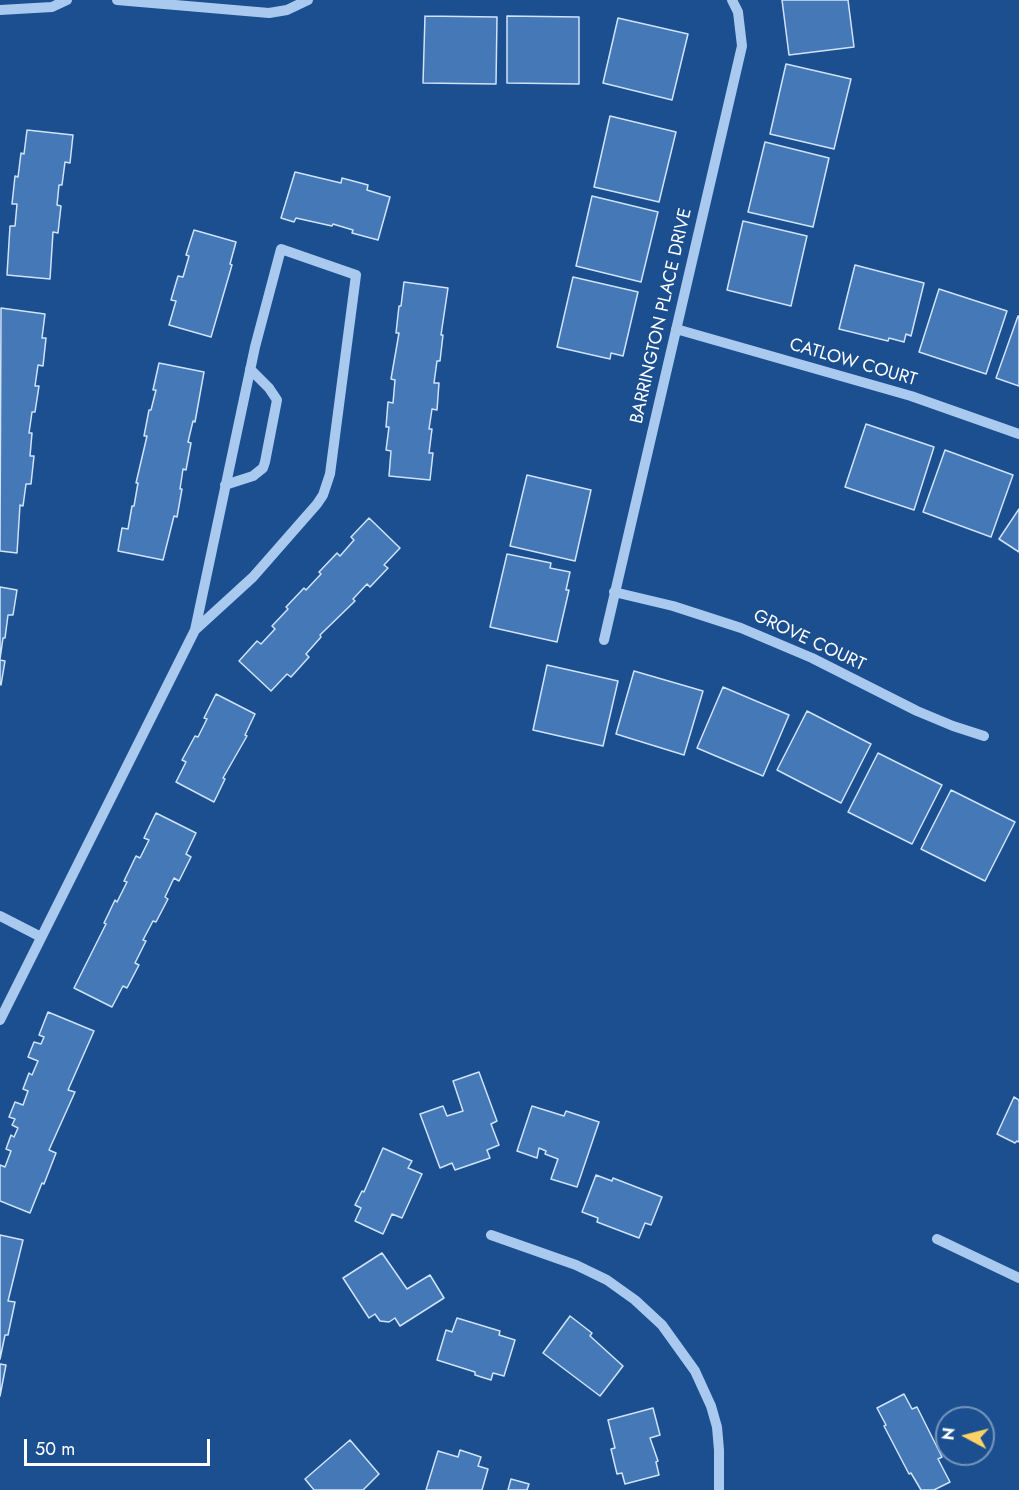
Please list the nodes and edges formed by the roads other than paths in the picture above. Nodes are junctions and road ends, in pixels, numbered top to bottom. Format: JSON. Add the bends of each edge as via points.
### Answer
{"nodes":[{"id":1,"x":67,"y":0,"type":"edge"},
{"id":2,"x":117,"y":0,"type":"edge"},
{"id":3,"x":308,"y":0,"type":"edge"},
{"id":4,"x":732,"y":0,"type":"edge"},
{"id":5,"x":0,"y":10,"type":"edge"},
{"id":6,"x":676,"y":329,"type":"junction"},
{"id":7,"x":250,"y":369,"type":"junction"},
{"id":8,"x":1019,"y":434,"type":"edge"},
{"id":9,"x":225,"y":484,"type":"junction"},
{"id":10,"x":614,"y":592,"type":"junction"},
{"id":11,"x":195,"y":630,"type":"junction"},
{"id":12,"x":604,"y":640,"type":"dead end"},
{"id":13,"x":984,"y":736,"type":"dead end"},
{"id":14,"x":0,"y":916,"type":"edge"},
{"id":15,"x":41,"y":937,"type":"junction"},
{"id":16,"x":0,"y":1020,"type":"edge"},
{"id":17,"x":491,"y":1235,"type":"dead end"},
{"id":18,"x":937,"y":1239,"type":"dead end"},
{"id":19,"x":1019,"y":1278,"type":"edge"},
{"id":20,"x":719,"y":1490,"type":"edge"}],
"edges":[{"from":1,"to":5,"type":"street","via":[[52,7]]},
{"from":2,"to":3,"type":"street","via":[[269,13]]},
{"from":4,"to":6,"type":"street","name":"BARRINGTON PLACE DRIVE","via":[[738,12],[742,46]]},
{"from":6,"to":8,"type":"street","name":"CATLOW COURT","via":[[890,390]]},
{"from":6,"to":10,"type":"street","name":"BARRINGTON PLACE DRIVE"},
{"from":7,"to":9,"type":"street"},
{"from":7,"to":9,"type":"street","via":[[277,400],[265,462],[258,473]]},
{"from":7,"to":11,"type":"street","via":[[281,249],[356,275],[333,460],[323,495],[253,577]]},
{"from":9,"to":11,"type":"street"},
{"from":10,"to":12,"type":"street","name":"BARRINGTON PLACE DRIVE"},
{"from":10,"to":13,"type":"street","name":"GROVE COURT","via":[[741,628],[812,658],[917,711]]},
{"from":11,"to":15,"type":"street"},
{"from":14,"to":15,"type":"street"},
{"from":15,"to":16,"type":"street"},
{"from":17,"to":20,"type":"street","via":[[607,1280],[662,1325],[690,1364],[711,1406],[719,1450]]},
{"from":18,"to":19,"type":"street"}]}
